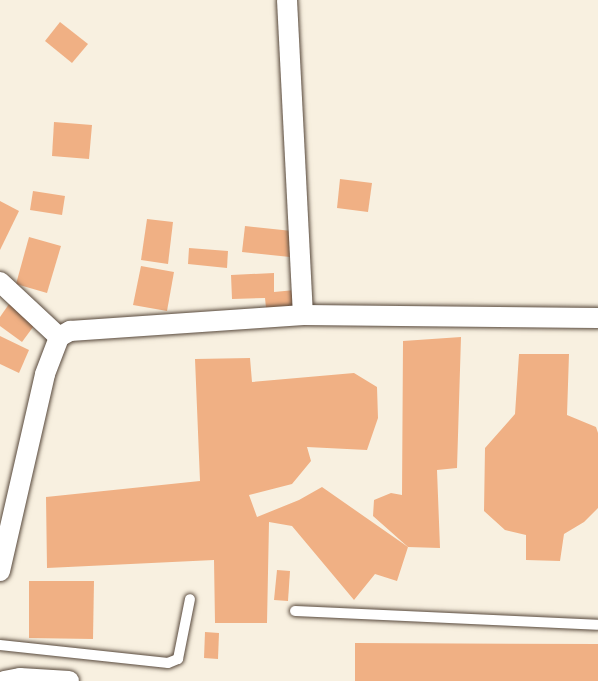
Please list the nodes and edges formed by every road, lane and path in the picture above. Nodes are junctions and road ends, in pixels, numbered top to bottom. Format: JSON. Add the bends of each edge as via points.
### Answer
{"nodes":[{"id":1,"x":287,"y":0,"type":"edge"},
{"id":2,"x":0,"y":282,"type":"edge"},
{"id":3,"x":303,"y":315,"type":"junction"},
{"id":4,"x":598,"y":318,"type":"edge"},
{"id":5,"x":59,"y":337,"type":"junction"},
{"id":6,"x":0,"y":571,"type":"edge"},
{"id":7,"x":190,"y":599,"type":"dead end"},
{"id":8,"x":295,"y":611,"type":"dead end"},
{"id":9,"x":598,"y":625,"type":"edge"},
{"id":10,"x":0,"y":645,"type":"edge"},
{"id":11,"x":4,"y":681,"type":"edge"},
{"id":12,"x":69,"y":681,"type":"edge"}],
"edges":[{"from":1,"to":3,"type":"street"},
{"from":2,"to":5,"type":"street"},
{"from":3,"to":4,"type":"street"},
{"from":3,"to":5,"type":"street","via":[[69,331]]},
{"from":5,"to":6,"type":"street","via":[[45,374]]},
{"from":7,"to":10,"type":"lane","via":[[178,659],[168,663]]},
{"from":8,"to":9,"type":"lane"},
{"from":11,"to":12,"type":"street"}]}
